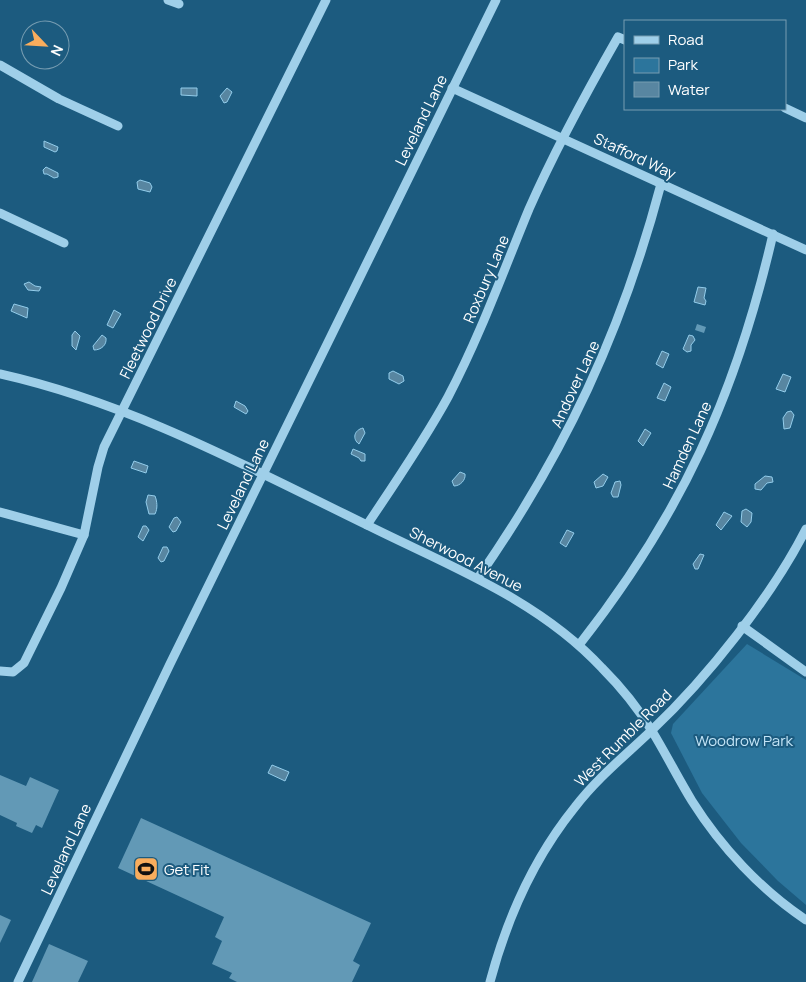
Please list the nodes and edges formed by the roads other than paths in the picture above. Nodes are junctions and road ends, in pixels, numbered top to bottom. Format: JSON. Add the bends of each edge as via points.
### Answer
{"nodes":[{"id":1,"x":168,"y":0,"type":"edge"},
{"id":2,"x":326,"y":0,"type":"edge"},
{"id":3,"x":496,"y":0,"type":"edge"},
{"id":4,"x":179,"y":4,"type":"dead end"},
{"id":5,"x":621,"y":38,"type":"edge"},
{"id":6,"x":0,"y":64,"type":"edge"},
{"id":7,"x":452,"y":88,"type":"junction"},
{"id":8,"x":786,"y":108,"type":"edge"},
{"id":9,"x":806,"y":118,"type":"edge"},
{"id":10,"x":118,"y":126,"type":"dead end"},
{"id":11,"x":562,"y":138,"type":"junction"},
{"id":12,"x":661,"y":184,"type":"junction"},
{"id":13,"x":0,"y":213,"type":"edge"},
{"id":14,"x":772,"y":234,"type":"junction"},
{"id":15,"x":64,"y":243,"type":"dead end"},
{"id":16,"x":806,"y":250,"type":"edge"},
{"id":17,"x":0,"y":374,"type":"edge"},
{"id":18,"x":123,"y":410,"type":"junction"},
{"id":19,"x":263,"y":474,"type":"junction"},
{"id":20,"x":0,"y":512,"type":"edge"},
{"id":21,"x":367,"y":525,"type":"junction"},
{"id":22,"x":84,"y":535,"type":"junction"},
{"id":23,"x":805,"y":535,"type":"edge"},
{"id":24,"x":478,"y":578,"type":"junction"},
{"id":25,"x":742,"y":626,"type":"junction"},
{"id":26,"x":579,"y":645,"type":"junction"},
{"id":27,"x":0,"y":671,"type":"edge"},
{"id":28,"x":806,"y":672,"type":"edge"},
{"id":29,"x":652,"y":730,"type":"junction"},
{"id":30,"x":806,"y":920,"type":"edge"},
{"id":31,"x":18,"y":982,"type":"edge"},
{"id":32,"x":490,"y":982,"type":"edge"}],
"edges":[{"from":1,"to":4,"type":"street"},
{"from":2,"to":18,"type":"street","name":"Fleetwood Drive"},
{"from":3,"to":7,"type":"street","name":"Leveland Lane"},
{"from":5,"to":11,"type":"street","name":"Roxbury Lane"},
{"from":6,"to":10,"type":"street","via":[[58,99]]},
{"from":7,"to":11,"type":"street","name":"Stafford Way"},
{"from":7,"to":19,"type":"street","name":"Leveland Lane"},
{"from":8,"to":9,"type":"street"},
{"from":11,"to":12,"type":"street","name":"Stafford Way"},
{"from":11,"to":21,"type":"street","name":"Roxbury Lane","via":[[472,348],[422,441]]},
{"from":12,"to":14,"type":"street","name":"Stafford Way"},
{"from":12,"to":24,"type":"street","name":"Andover Lane","via":[[639,262],[583,402],[534,494]]},
{"from":13,"to":15,"type":"street"},
{"from":14,"to":16,"type":"street","name":"Stafford Way"},
{"from":14,"to":26,"type":"street","name":"Hamden Lane","via":[[748,330],[730,384],[699,456],[650,546]]},
{"from":17,"to":18,"type":"street","name":"Sherwood Avenue","via":[[75,393]]},
{"from":18,"to":19,"type":"street","name":"Sherwood Avenue"},
{"from":18,"to":22,"type":"street","name":"Fleetwood Drive","via":[[104,447]]},
{"from":19,"to":21,"type":"street","name":"Sherwood Avenue"},
{"from":19,"to":31,"type":"street","name":"Leveland Lane"},
{"from":20,"to":22,"type":"street"},
{"from":21,"to":24,"type":"street","name":"Sherwood Avenue"},
{"from":22,"to":27,"type":"street","name":"Fleetwood Drive","via":[[24,663],[14,672]]},
{"from":23,"to":25,"type":"street","name":"West Rumble Road"},
{"from":24,"to":26,"type":"street","name":"Sherwood Avenue","via":[[541,615]]},
{"from":25,"to":28,"type":"street"},
{"from":25,"to":29,"type":"street","name":"West Rumble Road","via":[[680,702]]},
{"from":26,"to":29,"type":"street","name":"Sherwood Avenue","via":[[622,689]]},
{"from":29,"to":30,"type":"street","name":"Sherwood Avenue","via":[[692,801],[730,853],[774,896]]},
{"from":29,"to":32,"type":"street","name":"West Rumble Road","via":[[595,782],[556,832],[521,893]]}]}
